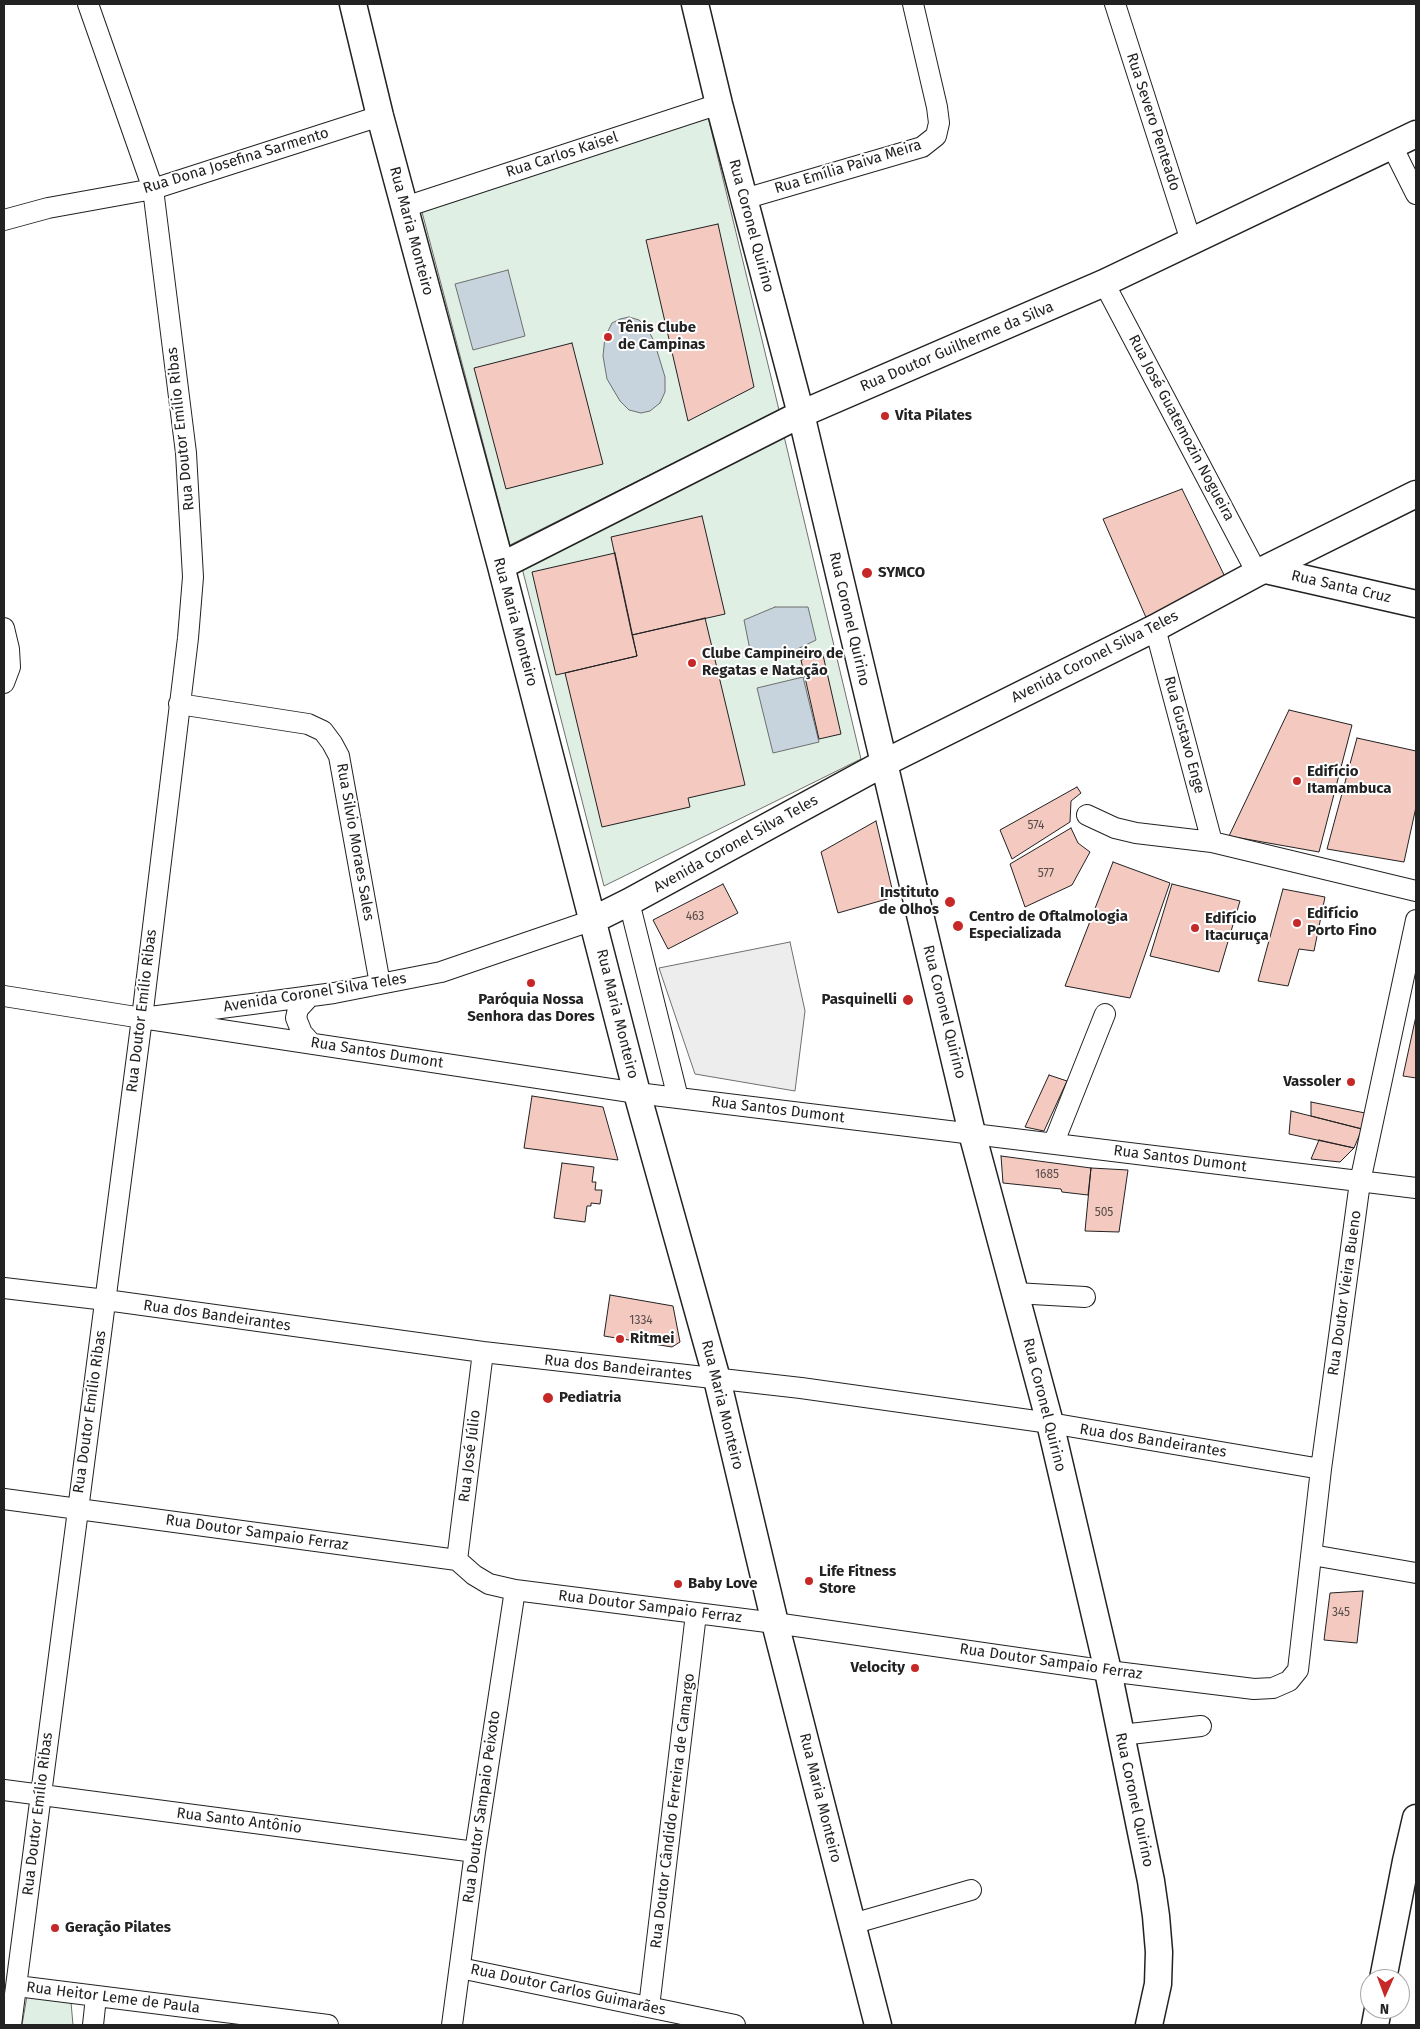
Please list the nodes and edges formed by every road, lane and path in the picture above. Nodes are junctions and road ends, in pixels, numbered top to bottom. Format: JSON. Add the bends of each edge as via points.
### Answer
{"nodes":[{"id":1,"x":88,"y":4,"type":"edge"},
{"id":2,"x":353,"y":4,"type":"edge"},
{"id":3,"x":696,"y":4,"type":"edge"},
{"id":4,"x":913,"y":4,"type":"edge"},
{"id":5,"x":1115,"y":4,"type":"edge"},
{"id":6,"x":719,"y":104,"type":"junction"},
{"id":7,"x":380,"y":116,"type":"junction"},
{"id":8,"x":1416,"y":134,"type":"edge"},
{"id":9,"x":1392,"y":146,"type":"junction"},
{"id":10,"x":153,"y":189,"type":"junction"},
{"id":11,"x":1416,"y":194,"type":"edge"},
{"id":12,"x":744,"y":199,"type":"junction"},
{"id":13,"x":405,"y":207,"type":"junction"},
{"id":14,"x":4,"y":220,"type":"edge"},
{"id":15,"x":1191,"y":241,"type":"junction"},
{"id":16,"x":1104,"y":283,"type":"junction"},
{"id":17,"x":801,"y":414,"type":"junction"},
{"id":18,"x":1416,"y":494,"type":"edge"},
{"id":19,"x":501,"y":566,"type":"junction"},
{"id":20,"x":1262,"y":572,"type":"junction"},
{"id":21,"x":1416,"y":604,"type":"edge"},
{"id":22,"x":4,"y":628,"type":"edge"},
{"id":23,"x":1156,"y":628,"type":"junction"},
{"id":24,"x":4,"y":682,"type":"edge"},
{"id":25,"x":180,"y":704,"type":"junction"},
{"id":26,"x":884,"y":763,"type":"junction"},
{"id":27,"x":1087,"y":815,"type":"dead end"},
{"id":28,"x":1212,"y":842,"type":"junction"},
{"id":29,"x":1416,"y":891,"type":"edge"},
{"id":30,"x":630,"y":902,"type":"junction"},
{"id":31,"x":593,"y":920,"type":"junction"},
{"id":32,"x":1416,"y":920,"type":"edge"},
{"id":33,"x":380,"y":984,"type":"junction"},
{"id":34,"x":4,"y":996,"type":"edge"},
{"id":35,"x":310,"y":996,"type":"junction"},
{"id":36,"x":1105,"y":1014,"type":"dead end"},
{"id":37,"x":142,"y":1018,"type":"junction"},
{"id":38,"x":311,"y":1043,"type":"junction"},
{"id":39,"x":637,"y":1092,"type":"junction"},
{"id":40,"x":678,"y":1098,"type":"junction"},
{"id":41,"x":972,"y":1133,"type":"junction"},
{"id":42,"x":1054,"y":1142,"type":"junction"},
{"id":43,"x":1360,"y":1182,"type":"junction"},
{"id":44,"x":1416,"y":1188,"type":"edge"},
{"id":45,"x":4,"y":1288,"type":"edge"},
{"id":46,"x":1015,"y":1293,"type":"junction"},
{"id":47,"x":1085,"y":1296,"type":"dead end"},
{"id":48,"x":106,"y":1300,"type":"junction"},
{"id":49,"x":483,"y":1352,"type":"junction"},
{"id":50,"x":717,"y":1379,"type":"junction"},
{"id":51,"x":1050,"y":1423,"type":"junction"},
{"id":52,"x":1321,"y":1468,"type":"junction"},
{"id":53,"x":4,"y":1499,"type":"edge"},
{"id":54,"x":77,"y":1508,"type":"junction"},
{"id":55,"x":1312,"y":1555,"type":"junction"},
{"id":56,"x":457,"y":1560,"type":"junction"},
{"id":57,"x":1416,"y":1573,"type":"edge"},
{"id":58,"x":515,"y":1590,"type":"junction"},
{"id":59,"x":696,"y":1614,"type":"junction"},
{"id":60,"x":775,"y":1623,"type":"junction"},
{"id":61,"x":1298,"y":1670,"type":"joint"},
{"id":62,"x":1108,"y":1671,"type":"junction"},
{"id":63,"x":1201,"y":1726,"type":"dead end"},
{"id":64,"x":1120,"y":1735,"type":"junction"},
{"id":65,"x":4,"y":1790,"type":"edge"},
{"id":66,"x":40,"y":1795,"type":"junction"},
{"id":67,"x":1416,"y":1818,"type":"edge"},
{"id":68,"x":475,"y":1852,"type":"junction"},
{"id":69,"x":1411,"y":1862,"type":"edge"},
{"id":70,"x":971,"y":1890,"type":"dead end"},
{"id":71,"x":852,"y":1924,"type":"junction"},
{"id":72,"x":460,"y":1968,"type":"junction"},
{"id":73,"x":1385,"y":1969,"type":"edge"},
{"id":74,"x":17,"y":1986,"type":"junction"},
{"id":75,"x":96,"y":1997,"type":"junction"},
{"id":76,"x":649,"y":2007,"type":"junction"},
{"id":77,"x":11,"y":2025,"type":"edge"},
{"id":78,"x":93,"y":2025,"type":"edge"},
{"id":79,"x":328,"y":2025,"type":"edge"},
{"id":80,"x":452,"y":2025,"type":"edge"},
{"id":81,"x":735,"y":2025,"type":"edge"},
{"id":82,"x":878,"y":2025,"type":"edge"},
{"id":83,"x":1149,"y":2025,"type":"edge"}],
"edges":[{"from":1,"to":10,"type":"street","name":"Rua Doutor Emílio Ribas"},
{"from":2,"to":7,"type":"main road","name":"Rua Maria Monteiro"},
{"from":3,"to":6,"type":"main road","name":"Rua Coronel Quirino"},
{"from":4,"to":12,"type":"street","name":"Rua Emília Paiva Meira","via":[[937,107],[939,123],[936,136],[922,146]]},
{"from":5,"to":15,"type":"street","name":"Rua Severo Penteado"},
{"from":6,"to":12,"type":"main road","name":"Rua Coronel Quirino"},
{"from":6,"to":13,"type":"street","name":"Rua Carlos Kaisel"},
{"from":7,"to":10,"type":"street","name":"Rua Dona Josefina Sarmento"},
{"from":7,"to":13,"type":"main road","name":"Rua Maria Monteiro"},
{"from":8,"to":9,"type":"main road","name":"Rua Doutor Guilherme da Silva"},
{"from":9,"to":11,"type":"street"},
{"from":9,"to":15,"type":"main road","name":"Rua Doutor Guilherme da Silva"},
{"from":10,"to":14,"type":"street","name":"Rua Dona Josefina Sarmento","via":[[48,208]]},
{"from":10,"to":25,"type":"street","name":"Rua Doutor Emílio Ribas","via":[[189,482],[193,577]]},
{"from":12,"to":17,"type":"main road","name":"Rua Coronel Quirino"},
{"from":13,"to":19,"type":"main road","name":"Rua Maria Monteiro"},
{"from":15,"to":16,"type":"main road","name":"Rua Doutor Guilherme da Silva"},
{"from":16,"to":17,"type":"main road","name":"Rua Doutor Guilherme da Silva"},
{"from":16,"to":20,"type":"street","name":"Rua José Guatemozin Nogueira"},
{"from":17,"to":19,"type":"main road","name":"Rua Doutor Guilherme da Silva"},
{"from":17,"to":26,"type":"main road","name":"Rua Coronel Quirino"},
{"from":18,"to":20,"type":"main road","name":"Avenida Coronel Silva Teles"},
{"from":19,"to":31,"type":"main road","name":"Rua Maria Monteiro"},
{"from":20,"to":21,"type":"main road","name":"Rua Santa Cruz"},
{"from":20,"to":23,"type":"main road","name":"Avenida Coronel Silva Teles"},
{"from":22,"to":24,"type":"street","via":[[10,667]]},
{"from":23,"to":26,"type":"main road","name":"Avenida Coronel Silva Teles"},
{"from":23,"to":28,"type":"street","name":"Rua Gustavo Enge"},
{"from":25,"to":33,"type":"street","name":"Rua Silvio Moraes Sales","via":[[308,724],[323,731],[332,742],[339,756]]},
{"from":25,"to":37,"type":"street","name":"Rua Doutor Emílio Ribas"},
{"from":26,"to":30,"type":"main road","name":"Avenida Coronel Silva Teles"},
{"from":26,"to":41,"type":"main road","name":"Rua Coronel Quirino"},
{"from":27,"to":28,"type":"street","via":[[1115,828],[1136,833]]},
{"from":28,"to":29,"type":"street"},
{"from":30,"to":31,"type":"main road","name":"Avenida Coronel Silva Teles"},
{"from":30,"to":40,"type":"street"},
{"from":31,"to":33,"type":"street","name":"Avenida Coronel Silva Teles","via":[[441,972]]},
{"from":31,"to":39,"type":"main road","name":"Rua Maria Monteiro"},
{"from":32,"to":43,"type":"street","name":"Rua Doutor Vieira Bueno"},
{"from":33,"to":35,"type":"street","name":"Avenida Coronel Silva Teles"},
{"from":34,"to":37,"type":"street","name":"Avenida Coronel Silva Teles"},
{"from":35,"to":37,"type":"street","name":"Avenida Coronel Silva Teles"},
{"from":35,"to":38,"type":"street","via":[[298,1009],[296,1018],[302,1033]]},
{"from":36,"to":42,"type":"street"},
{"from":37,"to":38,"type":"street","name":"Rua Santos Dumont"},
{"from":37,"to":48,"type":"street","name":"Rua Doutor Emílio Ribas"},
{"from":38,"to":39,"type":"street","name":"Rua Santos Dumont"},
{"from":39,"to":40,"type":"street","name":"Rua Santos Dumont"},
{"from":39,"to":50,"type":"main road","name":"Rua Maria Monteiro"},
{"from":40,"to":41,"type":"street","name":"Rua Santos Dumont"},
{"from":41,"to":42,"type":"street","name":"Rua Santos Dumont"},
{"from":41,"to":46,"type":"main road","name":"Rua Coronel Quirino"},
{"from":42,"to":43,"type":"street","name":"Rua Santos Dumont"},
{"from":43,"to":44,"type":"street","name":"Rua Santos Dumont"},
{"from":43,"to":52,"type":"street","name":"Rua Doutor Vieira Bueno"},
{"from":45,"to":48,"type":"street","name":"Rua dos Bandeirantes"},
{"from":46,"to":47,"type":"street"},
{"from":46,"to":51,"type":"main road","name":"Rua Coronel Quirino"},
{"from":48,"to":49,"type":"street","name":"Rua dos Bandeirantes"},
{"from":48,"to":54,"type":"street","name":"Rua Doutor Emílio Ribas"},
{"from":49,"to":50,"type":"street","name":"Rua dos Bandeirantes"},
{"from":49,"to":56,"type":"street","name":"Rua José Júlio"},
{"from":50,"to":51,"type":"street","name":"Rua dos Bandeirantes"},
{"from":50,"to":60,"type":"main road","name":"Rua Maria Monteiro"},
{"from":51,"to":52,"type":"street","name":"Rua dos Bandeirantes"},
{"from":51,"to":62,"type":"main road","name":"Rua Coronel Quirino"},
{"from":52,"to":55,"type":"street","name":"Rua Doutor Vieira Bueno"},
{"from":53,"to":54,"type":"street","name":"Rua Doutor Sampaio Ferraz"},
{"from":54,"to":56,"type":"street","name":"Rua Doutor Sampaio Ferraz"},
{"from":54,"to":66,"type":"street","name":"Rua Doutor Emílio Ribas"},
{"from":55,"to":57,"type":"street"},
{"from":55,"to":61,"type":"street","name":"Rua Doutor Vieira Bueno"},
{"from":56,"to":58,"type":"street","name":"Rua Doutor Sampaio Ferraz","via":[[474,1576],[489,1584]]},
{"from":58,"to":59,"type":"street","name":"Rua Doutor Sampaio Ferraz"},
{"from":58,"to":68,"type":"street","name":"Rua Doutor Sampaio Peixoto"},
{"from":59,"to":60,"type":"street","name":"Rua Doutor Sampaio Ferraz"},
{"from":59,"to":76,"type":"street","name":"Rua Doutor Cândido Ferreira de Camargo"},
{"from":60,"to":62,"type":"street","name":"Rua Doutor Sampaio Ferraz"},
{"from":60,"to":71,"type":"main road","name":"Rua Maria Monteiro"},
{"from":61,"to":62,"type":"street","name":"Rua Doutor Sampaio Ferraz","via":[[1289,1681],[1273,1688],[1254,1689]]},
{"from":62,"to":64,"type":"main road","name":"Rua Coronel Quirino"},
{"from":63,"to":64,"type":"street"},
{"from":64,"to":83,"type":"main road","name":"Rua Coronel Quirino","via":[[1156,1916],[1158,1984]]},
{"from":65,"to":66,"type":"street","name":"Rua Santo Antônio"},
{"from":66,"to":68,"type":"street","name":"Rua Santo Antônio"},
{"from":66,"to":74,"type":"street","name":"Rua Doutor Emílio Ribas"},
{"from":67,"to":69,"type":"main road"},
{"from":68,"to":72,"type":"street","name":"Rua Doutor Sampaio Peixoto"},
{"from":69,"to":73,"type":"main road"},
{"from":70,"to":71,"type":"street"},
{"from":71,"to":82,"type":"main road","name":"Rua Maria Monteiro"},
{"from":72,"to":76,"type":"street","name":"Rua Doutor Carlos Guimarães"},
{"from":72,"to":80,"type":"street","name":"Rua Doutor Sampaio Peixoto"},
{"from":74,"to":75,"type":"street","name":"Rua Heitor Leme de Paula"},
{"from":74,"to":77,"type":"street","name":"Rua Doutor Emílio Ribas"},
{"from":75,"to":78,"type":"street"},
{"from":75,"to":79,"type":"street","name":"Rua Heitor Leme de Paula"},
{"from":76,"to":81,"type":"street","name":"Rua Doutor Carlos Guimarães"}]}
